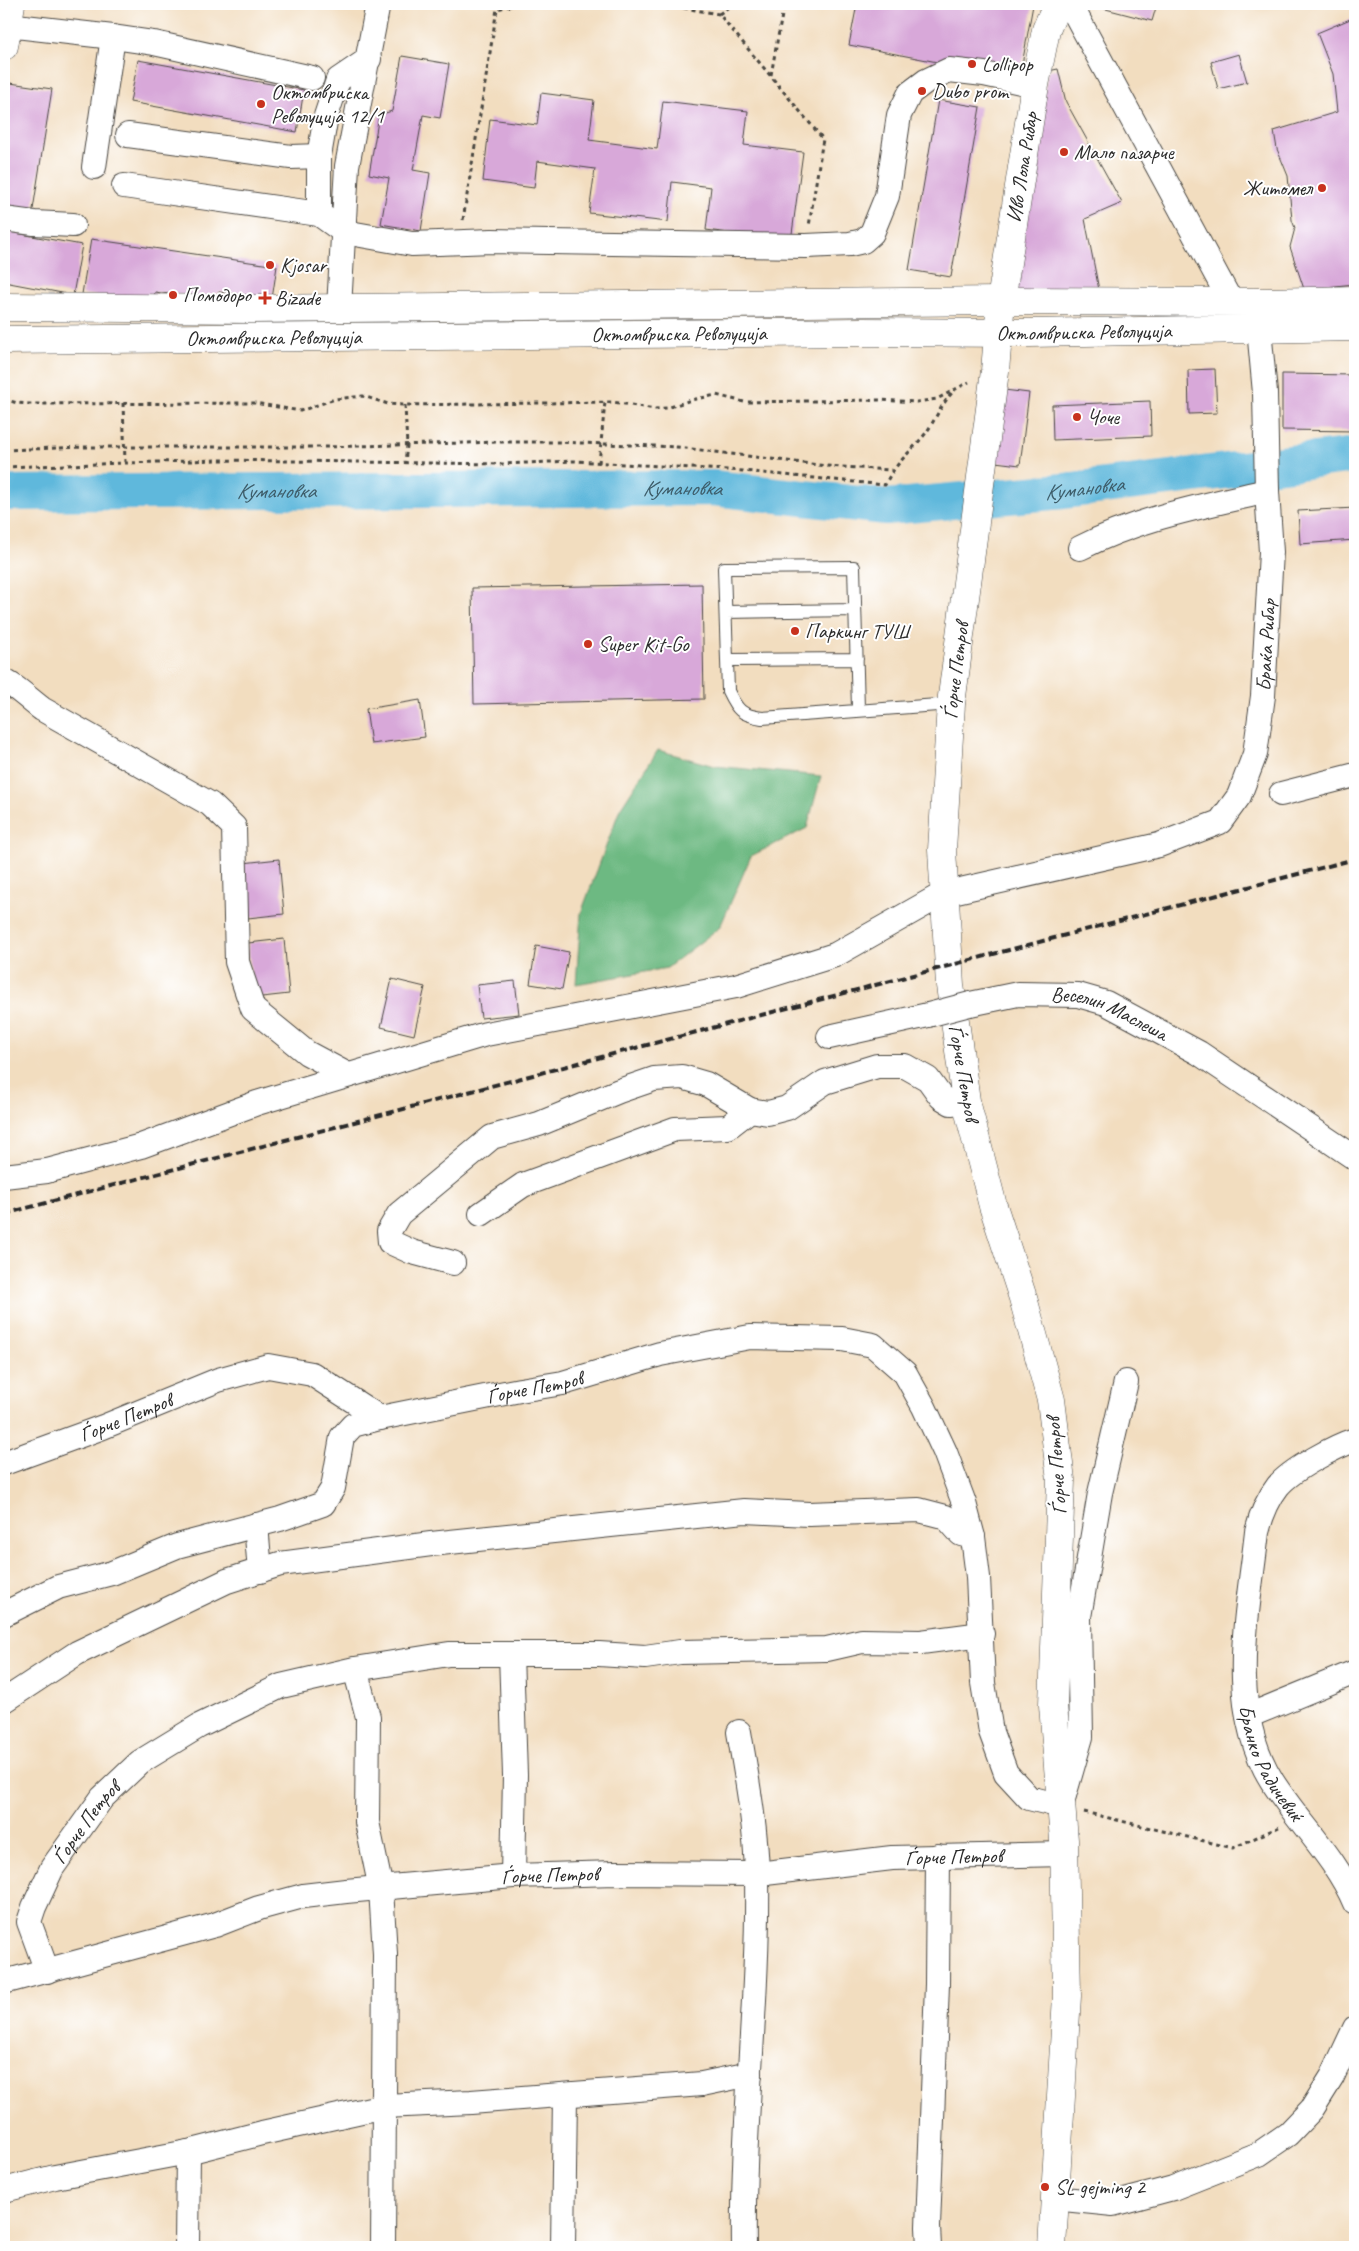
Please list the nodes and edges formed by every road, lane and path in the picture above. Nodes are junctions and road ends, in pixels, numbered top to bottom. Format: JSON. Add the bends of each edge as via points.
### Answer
{"nodes":[{"id":1,"x":378,"y":4,"type":"edge"},
{"id":2,"x":498,"y":4,"type":"edge"},
{"id":3,"x":519,"y":4,"type":"edge"},
{"id":4,"x":660,"y":4,"type":"edge"},
{"id":5,"x":733,"y":4,"type":"edge"},
{"id":6,"x":784,"y":4,"type":"edge"},
{"id":7,"x":1057,"y":4,"type":"edge"},
{"id":8,"x":1070,"y":4,"type":"edge"},
{"id":9,"x":497,"y":9,"type":"junction"},
{"id":10,"x":719,"y":14,"type":"junction"},
{"id":11,"x":7,"y":25,"type":"edge"},
{"id":12,"x":113,"y":36,"type":"junction"},
{"id":13,"x":369,"y":59,"type":"junction"},
{"id":14,"x":771,"y":76,"type":"junction"},
{"id":15,"x":312,"y":78,"type":"dead end"},
{"id":16,"x":1035,"y":85,"type":"junction"},
{"id":17,"x":128,"y":135,"type":"dead end"},
{"id":18,"x":319,"y":156,"type":"junction"},
{"id":19,"x":94,"y":167,"type":"dead end"},
{"id":20,"x":124,"y":186,"type":"dead end"},
{"id":21,"x":319,"y":214,"type":"junction"},
{"id":22,"x":4,"y":219,"type":"edge"},
{"id":23,"x":73,"y":225,"type":"dead end"},
{"id":24,"x":344,"y":232,"type":"junction"},
{"id":25,"x":460,"y":244,"type":"junction"},
{"id":26,"x":806,"y":246,"type":"junction"},
{"id":27,"x":1355,"y":300,"type":"edge"},
{"id":28,"x":1001,"y":302,"type":"junction"},
{"id":29,"x":1230,"y":302,"type":"junction"},
{"id":30,"x":4,"y":307,"type":"edge"},
{"id":31,"x":339,"y":308,"type":"junction"},
{"id":32,"x":1355,"y":328,"type":"edge"},
{"id":33,"x":1260,"y":329,"type":"junction"},
{"id":34,"x":997,"y":332,"type":"junction"},
{"id":35,"x":4,"y":340,"type":"edge"},
{"id":36,"x":995,"y":371,"type":"junction"},
{"id":37,"x":954,"y":390,"type":"junction"},
{"id":38,"x":4,"y":399,"type":"edge"},
{"id":39,"x":605,"y":402,"type":"junction"},
{"id":40,"x":123,"y":404,"type":"junction"},
{"id":41,"x":405,"y":405,"type":"junction"},
{"id":42,"x":601,"y":443,"type":"junction"},
{"id":43,"x":407,"y":446,"type":"junction"},
{"id":44,"x":124,"y":447,"type":"junction"},
{"id":45,"x":4,"y":450,"type":"edge"},
{"id":46,"x":124,"y":462,"type":"junction"},
{"id":47,"x":405,"y":462,"type":"junction"},
{"id":48,"x":599,"y":463,"type":"junction"},
{"id":49,"x":4,"y":467,"type":"edge"},
{"id":50,"x":892,"y":470,"type":"junction"},
{"id":51,"x":1267,"y":491,"type":"junction"},
{"id":52,"x":1080,"y":548,"type":"dead end"},
{"id":53,"x":855,"y":610,"type":"junction"},
{"id":54,"x":726,"y":612,"type":"junction"},
{"id":55,"x":856,"y":658,"type":"junction"},
{"id":56,"x":727,"y":660,"type":"junction"},
{"id":57,"x":4,"y":680,"type":"edge"},
{"id":58,"x":951,"y":704,"type":"junction"},
{"id":59,"x":858,"y":709,"type":"junction"},
{"id":60,"x":1355,"y":775,"type":"edge"},
{"id":61,"x":1281,"y":794,"type":"dead end"},
{"id":62,"x":944,"y":894,"type":"junction"},
{"id":63,"x":829,"y":1037,"type":"dead end"},
{"id":64,"x":348,"y":1075,"type":"junction"},
{"id":65,"x":966,"y":1101,"type":"junction"},
{"id":66,"x":750,"y":1110,"type":"junction"},
{"id":67,"x":1355,"y":1158,"type":"edge"},
{"id":68,"x":4,"y":1176,"type":"edge"},
{"id":69,"x":481,"y":1214,"type":"dead end"},
{"id":70,"x":453,"y":1263,"type":"dead end"},
{"id":71,"x":1126,"y":1382,"type":"dead end"},
{"id":72,"x":380,"y":1418,"type":"junction"},
{"id":73,"x":1355,"y":1440,"type":"edge"},
{"id":74,"x":4,"y":1463,"type":"edge"},
{"id":75,"x":256,"y":1525,"type":"junction"},
{"id":76,"x":973,"y":1537,"type":"junction"},
{"id":77,"x":260,"y":1571,"type":"junction"},
{"id":78,"x":4,"y":1614,"type":"edge"},
{"id":79,"x":982,"y":1634,"type":"junction"},
{"id":80,"x":511,"y":1654,"type":"junction"},
{"id":81,"x":355,"y":1669,"type":"junction"},
{"id":82,"x":1355,"y":1672,"type":"edge"},
{"id":83,"x":4,"y":1701,"type":"edge"},
{"id":84,"x":1248,"y":1716,"type":"junction"},
{"id":85,"x":739,"y":1732,"type":"dead end"},
{"id":86,"x":1061,"y":1806,"type":"junction"},
{"id":87,"x":1299,"y":1818,"type":"junction"},
{"id":88,"x":1064,"y":1854,"type":"junction"},
{"id":89,"x":938,"y":1856,"type":"junction"},
{"id":90,"x":756,"y":1874,"type":"junction"},
{"id":91,"x":513,"y":1876,"type":"junction"},
{"id":92,"x":381,"y":1889,"type":"junction"},
{"id":93,"x":1354,"y":1897,"type":"edge"},
{"id":94,"x":47,"y":1971,"type":"junction"},
{"id":95,"x":4,"y":1982,"type":"edge"},
{"id":96,"x":1355,"y":2028,"type":"edge"},
{"id":97,"x":750,"y":2074,"type":"junction"},
{"id":98,"x":565,"y":2095,"type":"junction"},
{"id":99,"x":384,"y":2106,"type":"junction"},
{"id":100,"x":188,"y":2152,"type":"junction"},
{"id":101,"x":4,"y":2190,"type":"edge"},
{"id":102,"x":1054,"y":2198,"type":"junction"},
{"id":103,"x":187,"y":2247,"type":"edge"},
{"id":104,"x":383,"y":2247,"type":"edge"},
{"id":105,"x":563,"y":2247,"type":"edge"},
{"id":106,"x":744,"y":2247,"type":"edge"},
{"id":107,"x":929,"y":2247,"type":"edge"},
{"id":108,"x":1052,"y":2247,"type":"edge"}],
"edges":[{"from":1,"to":13,"type":"street","name":"Октомвриска Револуција"},
{"from":2,"to":9,"type":"path"},
{"from":3,"to":9,"type":"path"},
{"from":4,"to":10,"type":"path"},
{"from":5,"to":10,"type":"path"},
{"from":6,"to":14,"type":"path"},
{"from":7,"to":16,"type":"street","name":"Иво Лола Рибар","via":[[1046,30]]},
{"from":8,"to":29,"type":"street"},
{"from":9,"to":25,"type":"path"},
{"from":10,"to":14,"type":"path"},
{"from":11,"to":12,"type":"street"},
{"from":12,"to":15,"type":"street"},
{"from":12,"to":19,"type":"street"},
{"from":13,"to":18,"type":"street","via":[[338,80],[326,116]]},
{"from":13,"to":24,"type":"street","name":"Октомвриска Револуција","via":[[347,166]]},
{"from":14,"to":26,"type":"path","via":[[823,139]]},
{"from":16,"to":26,"type":"street","via":[[949,70],[926,81],[910,93],[899,115],[887,196],[872,234],[850,244]]},
{"from":16,"to":28,"type":"street","name":"Иво Лола Рибар"},
{"from":17,"to":18,"type":"street","via":[[291,158]]},
{"from":18,"to":21,"type":"street"},
{"from":20,"to":21,"type":"street"},
{"from":21,"to":24,"type":"street"},
{"from":22,"to":23,"type":"street"},
{"from":24,"to":25,"type":"street","via":[[412,244]]},
{"from":24,"to":31,"type":"street","name":"Октомвриска Револуција"},
{"from":25,"to":26,"type":"street","via":[[492,241]]},
{"from":27,"to":29,"type":"street","name":"Октомвриска Револуција"},
{"from":28,"to":29,"type":"street","name":"Октомвриска Револуција"},
{"from":28,"to":31,"type":"street","name":"Октомвриска Револуција"},
{"from":28,"to":34,"type":"street","name":"Иво Лола Рибар"},
{"from":30,"to":31,"type":"street","name":"Октомвриска Револуција","via":[[139,310]]},
{"from":32,"to":33,"type":"street","name":"Октомвриска Револуција"},
{"from":33,"to":34,"type":"street","name":"Октомвриска Револуција"},
{"from":33,"to":51,"type":"street","name":"Браќа Рибар"},
{"from":34,"to":35,"type":"street","name":"Октомвриска Револуција"},
{"from":34,"to":36,"type":"street","name":"Ѓорче Петров"},
{"from":36,"to":37,"type":"path"},
{"from":36,"to":58,"type":"street","name":"Ѓорче Петров"},
{"from":37,"to":39,"type":"path","via":[[937,399],[917,402],[744,402],[716,396],[655,409]]},
{"from":37,"to":50,"type":"path","via":[[926,432]]},
{"from":38,"to":40,"type":"path","via":[[29,404]]},
{"from":39,"to":41,"type":"path"},
{"from":39,"to":42,"type":"path"},
{"from":40,"to":41,"type":"path","via":[[255,403],[300,411],[335,398],[363,396],[388,404]]},
{"from":40,"to":44,"type":"path"},
{"from":41,"to":43,"type":"path"},
{"from":42,"to":43,"type":"path","via":[[500,442]]},
{"from":42,"to":48,"type":"path"},
{"from":42,"to":50,"type":"path","via":[[677,447],[826,466]]},
{"from":43,"to":44,"type":"path"},
{"from":43,"to":47,"type":"path"},
{"from":44,"to":45,"type":"path"},
{"from":44,"to":46,"type":"path"},
{"from":46,"to":47,"type":"path"},
{"from":46,"to":49,"type":"path"},
{"from":47,"to":48,"type":"path"},
{"from":48,"to":50,"type":"path","via":[[743,471],[884,485]]},
{"from":51,"to":52,"type":"street","via":[[1174,513],[1116,531]]},
{"from":51,"to":62,"type":"street","name":"Браќа Рибар","via":[[1271,552],[1263,696],[1255,754],[1239,796],[1220,822],[1159,846]]},
{"from":53,"to":54,"type":"lane"},
{"from":53,"to":54,"type":"lane","via":[[854,567],[724,568]]},
{"from":53,"to":55,"type":"lane"},
{"from":54,"to":56,"type":"lane"},
{"from":55,"to":56,"type":"lane"},
{"from":55,"to":59,"type":"lane"},
{"from":56,"to":59,"type":"lane","via":[[728,691],[734,705],[746,716],[762,718]]},
{"from":57,"to":64,"type":"street","via":[[42,709],[210,804],[234,827],[237,962],[253,1009],[307,1053]]},
{"from":58,"to":59,"type":"lane"},
{"from":58,"to":62,"type":"street","name":"Ѓорче Петров","via":[[942,850]]},
{"from":60,"to":61,"type":"street"},
{"from":62,"to":64,"type":"street","name":"Браќа Рибар","via":[[835,955],[801,967],[736,986],[486,1034]]},
{"from":62,"to":65,"type":"street","name":"Ѓорче Петров","via":[[950,985]]},
{"from":63,"to":67,"type":"street","name":"Веселин Маслеша","bridge":true,"via":[[1018,994],[1078,995],[1106,1003],[1199,1053]]},
{"from":64,"to":68,"type":"street","name":"Браќа Рибар","via":[[257,1103],[141,1146],[47,1171]]},
{"from":65,"to":66,"type":"street","via":[[951,1103],[941,1097],[928,1079],[905,1066],[877,1066],[825,1082],[787,1108],[768,1113]]},
{"from":65,"to":86,"type":"street","name":"Ѓорче Петров","via":[[993,1206],[1051,1400],[1061,1480],[1053,1705]]},
{"from":66,"to":69,"type":"street","via":[[728,1127],[675,1129],[523,1185]]},
{"from":66,"to":70,"type":"street","via":[[706,1084],[682,1077],[654,1079],[538,1124],[492,1137],[399,1214],[388,1231],[390,1242],[412,1252]]},
{"from":71,"to":86,"type":"street","via":[[1100,1493],[1079,1616],[1081,1737]]},
{"from":72,"to":74,"type":"street","name":"Ѓорче Петров","via":[[312,1374],[268,1366],[218,1380],[103,1428]]},
{"from":72,"to":75,"type":"street","via":[[353,1425],[342,1436],[333,1488],[323,1504]]},
{"from":72,"to":76,"type":"street","name":"Ѓорче Петров","via":[[563,1383],[660,1354],[750,1337],[842,1339],[873,1346],[905,1373],[945,1452]]},
{"from":73,"to":84,"type":"street","name":"Бранко Радичевиќ","via":[[1307,1464],[1279,1485],[1262,1512],[1242,1668]]},
{"from":75,"to":77,"type":"street"},
{"from":75,"to":78,"type":"street","via":[[177,1546],[112,1573],[58,1587]]},
{"from":76,"to":77,"type":"street","via":[[961,1534],[946,1517],[919,1510],[809,1514],[744,1511],[386,1550],[280,1564]]},
{"from":76,"to":79,"type":"street","name":"Ѓорче Петров"},
{"from":77,"to":83,"type":"street","via":[[228,1581],[77,1653]]},
{"from":79,"to":80,"type":"street","name":"Ѓорче Петров","via":[[921,1642],[862,1641],[826,1649],[680,1652],[645,1657]]},
{"from":79,"to":86,"type":"street","name":"Ѓорче Петров","via":[[983,1683],[991,1732],[1006,1773],[1028,1798]]},
{"from":80,"to":81,"type":"street","name":"Ѓорче Петров","via":[[449,1654]]},
{"from":80,"to":91,"type":"street","via":[[515,1775]]},
{"from":81,"to":92,"type":"street","via":[[368,1717],[367,1822]]},
{"from":81,"to":94,"type":"street","name":"Ѓорче Петров","via":[[281,1686],[199,1726],[140,1762],[102,1798],[52,1868],[29,1922]]},
{"from":82,"to":84,"type":"street"},
{"from":84,"to":87,"type":"street","name":"Бранко Радичевиќ","via":[[1256,1746],[1271,1780]]},
{"from":85,"to":90,"type":"street","via":[[754,1830]]},
{"from":86,"to":87,"type":"path","via":[[1233,1848]]},
{"from":86,"to":88,"type":"street","name":"Ѓорче Петров"},
{"from":87,"to":93,"type":"street","name":"Бранко Радичевиќ"},
{"from":88,"to":89,"type":"street","name":"Ѓорче Петров"},
{"from":88,"to":102,"type":"street","name":"Ѓорче Петров","via":[[1068,1996]]},
{"from":89,"to":90,"type":"street","name":"Ѓорче Петров","via":[[892,1858]]},
{"from":89,"to":107,"type":"street"},
{"from":90,"to":91,"type":"street","name":"Ѓорче Петров"},
{"from":90,"to":97,"type":"street","via":[[756,1988]]},
{"from":91,"to":92,"type":"street","name":"Ѓорче Петров"},
{"from":92,"to":94,"type":"street","name":"Ѓорче Петров","via":[[303,1896],[215,1925]]},
{"from":92,"to":99,"type":"street","via":[[385,1954]]},
{"from":94,"to":95,"type":"street","name":"Ѓорче Петров"},
{"from":96,"to":102,"type":"street","via":[[1332,2078],[1312,2109],[1288,2134],[1259,2154],[1173,2188],[1114,2204]]},
{"from":97,"to":98,"type":"street","via":[[702,2084]]},
{"from":97,"to":106,"type":"street"},
{"from":98,"to":99,"type":"street"},
{"from":98,"to":105,"type":"street"},
{"from":99,"to":100,"type":"street"},
{"from":99,"to":104,"type":"street"},
{"from":100,"to":101,"type":"street"},
{"from":100,"to":103,"type":"street"},
{"from":102,"to":108,"type":"street","name":"Ѓорче Петров"}]}
